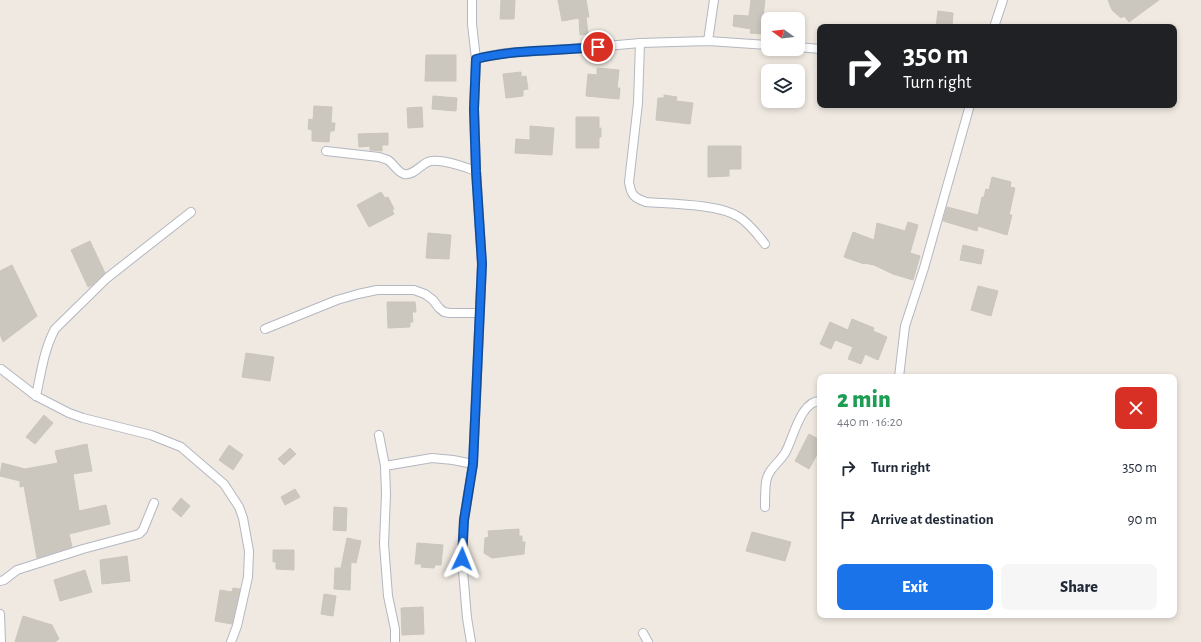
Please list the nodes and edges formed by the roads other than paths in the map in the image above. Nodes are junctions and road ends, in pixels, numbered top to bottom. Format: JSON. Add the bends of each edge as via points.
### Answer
{"nodes":[{"id":1,"x":472,"y":0,"type":"edge"},
{"id":2,"x":714,"y":0,"type":"edge"},
{"id":3,"x":1003,"y":0,"type":"edge"},
{"id":4,"x":995,"y":24,"type":"edge"},
{"id":5,"x":708,"y":40,"type":"junction"},
{"id":6,"x":640,"y":43,"type":"junction"},
{"id":7,"x":761,"y":44,"type":"edge"},
{"id":8,"x":805,"y":48,"type":"edge"},
{"id":9,"x":817,"y":49,"type":"edge"},
{"id":10,"x":476,"y":59,"type":"junction"},
{"id":11,"x":969,"y":108,"type":"edge"},
{"id":12,"x":326,"y":151,"type":"dead end"},
{"id":13,"x":476,"y":171,"type":"junction"},
{"id":14,"x":191,"y":212,"type":"dead end"},
{"id":15,"x":765,"y":244,"type":"dead end"},
{"id":16,"x":480,"y":313,"type":"junction"},
{"id":17,"x":264,"y":329,"type":"dead end"},
{"id":18,"x":1,"y":369,"type":"edge"},
{"id":19,"x":899,"y":374,"type":"edge"},
{"id":20,"x":36,"y":396,"type":"junction"},
{"id":21,"x":817,"y":401,"type":"edge"},
{"id":22,"x":378,"y":435,"type":"dead end"},
{"id":23,"x":473,"y":464,"type":"junction"},
{"id":24,"x":385,"y":466,"type":"junction"},
{"id":25,"x":154,"y":503,"type":"dead end"},
{"id":26,"x":765,"y":507,"type":"dead end"},
{"id":27,"x":0,"y":581,"type":"edge"},
{"id":28,"x":0,"y":614,"type":"edge"},
{"id":29,"x":643,"y":633,"type":"dead end"},
{"id":30,"x":1,"y":642,"type":"edge"},
{"id":31,"x":231,"y":642,"type":"edge"},
{"id":32,"x":395,"y":642,"type":"edge"},
{"id":33,"x":471,"y":642,"type":"edge"},
{"id":34,"x":648,"y":642,"type":"edge"}],
"edges":[{"from":1,"to":10,"type":"street"},
{"from":2,"to":5,"type":"street"},
{"from":3,"to":4,"type":"street"},
{"from":5,"to":6,"type":"street"},
{"from":5,"to":7,"type":"street"},
{"from":6,"to":10,"type":"street","via":[[506,54]]},
{"from":6,"to":15,"type":"street","via":[[638,103],[630,190],[634,196],[646,202],[704,207],[727,212],[749,225]]},
{"from":8,"to":9,"type":"street"},
{"from":10,"to":13,"type":"street"},
{"from":11,"to":19,"type":"street","via":[[905,326]]},
{"from":12,"to":13,"type":"street","via":[[379,157],[406,174],[433,160]]},
{"from":13,"to":16,"type":"street","via":[[482,264]]},
{"from":14,"to":20,"type":"street","via":[[108,278],[55,328],[49,338]]},
{"from":16,"to":17,"type":"street","via":[[444,312],[425,294],[414,290],[377,290],[337,300]]},
{"from":16,"to":23,"type":"street"},
{"from":18,"to":20,"type":"street"},
{"from":20,"to":31,"type":"street","via":[[83,418],[151,435],[181,447],[224,484],[239,507],[249,551],[248,577]]},
{"from":21,"to":26,"type":"street","via":[[805,411],[795,426],[784,455],[769,474],[766,481]]},
{"from":22,"to":24,"type":"street"},
{"from":23,"to":24,"type":"street","via":[[432,458]]},
{"from":23,"to":33,"type":"street","via":[[464,520],[462,559]]},
{"from":24,"to":32,"type":"street","via":[[384,544]]},
{"from":25,"to":27,"type":"street","via":[[139,534],[17,570]]},
{"from":28,"to":30,"type":"street"},
{"from":29,"to":34,"type":"street"}]}
